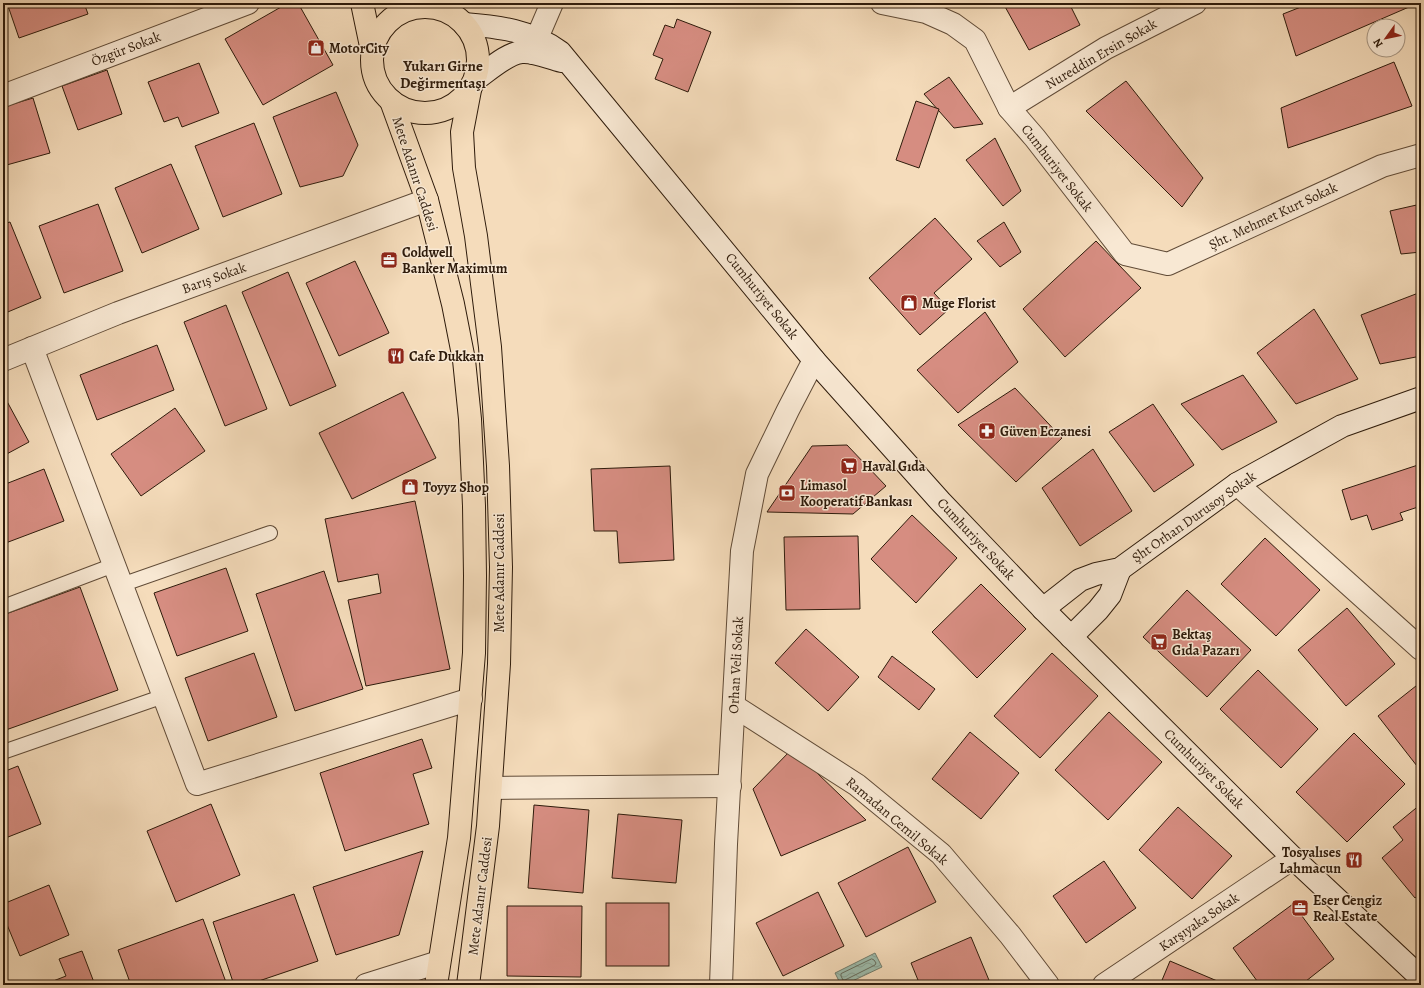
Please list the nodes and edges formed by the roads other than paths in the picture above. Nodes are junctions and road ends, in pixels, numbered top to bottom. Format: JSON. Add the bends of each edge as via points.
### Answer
{"nodes":[{"id":1,"x":248,"y":3,"type":"edge"},
{"id":2,"x":362,"y":3,"type":"edge"},
{"id":3,"x":552,"y":3,"type":"edge"},
{"id":4,"x":882,"y":3,"type":"edge"},
{"id":5,"x":1195,"y":3,"type":"edge"},
{"id":6,"x":441,"y":7,"type":"edge"},
{"id":7,"x":464,"y":24,"type":"junction"},
{"id":8,"x":535,"y":45,"type":"junction"},
{"id":9,"x":372,"y":51,"type":"junction"},
{"id":10,"x":473,"y":85,"type":"junction"},
{"id":11,"x":3,"y":96,"type":"edge"},
{"id":12,"x":391,"y":101,"type":"junction"},
{"id":13,"x":1009,"y":108,"type":"junction"},
{"id":14,"x":1421,"y":155,"type":"edge"},
{"id":15,"x":426,"y":200,"type":"junction"},
{"id":16,"x":1125,"y":254,"type":"joint"},
{"id":17,"x":32,"y":348,"type":"junction"},
{"id":18,"x":3,"y":360,"type":"edge"},
{"id":19,"x":814,"y":360,"type":"junction"},
{"id":20,"x":1421,"y":398,"type":"edge"},
{"id":21,"x":1237,"y":484,"type":"junction"},
{"id":22,"x":270,"y":533,"type":"dead end"},
{"id":23,"x":1120,"y":569,"type":"junction"},
{"id":24,"x":118,"y":575,"type":"junction"},
{"id":25,"x":3,"y":607,"type":"edge"},
{"id":26,"x":1043,"y":609,"type":"junction"},
{"id":27,"x":1071,"y":637,"type":"junction"},
{"id":28,"x":1421,"y":649,"type":"edge"},
{"id":29,"x":164,"y":696,"type":"junction"},
{"id":30,"x":471,"y":699,"type":"junction"},
{"id":31,"x":734,"y":706,"type":"junction"},
{"id":32,"x":3,"y":752,"type":"edge"},
{"id":33,"x":730,"y":786,"type":"junction"},
{"id":34,"x":491,"y":788,"type":"junction"},
{"id":35,"x":1293,"y":858,"type":"junction"},
{"id":36,"x":439,"y":962,"type":"junction"},
{"id":37,"x":1421,"y":978,"type":"edge"},
{"id":38,"x":366,"y":985,"type":"edge"},
{"id":39,"x":436,"y":985,"type":"edge"},
{"id":40,"x":468,"y":985,"type":"edge"},
{"id":41,"x":721,"y":985,"type":"edge"},
{"id":42,"x":1048,"y":985,"type":"edge"},
{"id":43,"x":1104,"y":985,"type":"edge"}],
"edges":[{"from":1,"to":11,"type":"street","name":"Özgür Sokak"},
{"from":2,"to":9,"type":"main road"},
{"from":3,"to":8,"type":"street"},
{"from":4,"to":13,"type":"street","name":"Cumhuriyet Sokak","via":[[926,12],[953,24],[975,40]]},
{"from":5,"to":13,"type":"street","name":"Nureddin Ersin Sokak","via":[[1106,48]]},
{"from":6,"to":7,"type":"main road"},
{"from":6,"to":9,"type":"main road","via":[[417,7],[393,18],[376,38]]},
{"from":7,"to":8,"type":"street","via":[[519,31]]},
{"from":7,"to":10,"type":"main road","via":[[473,36],[478,50],[479,64]]},
{"from":8,"to":10,"type":"street","via":[[511,55]]},
{"from":8,"to":19,"type":"street","name":"Cumhuriyet Sokak","via":[[571,63]]},
{"from":9,"to":12,"type":"main road","via":[[375,79],[381,91]]},
{"from":10,"to":12,"type":"main road","via":[[460,101],[447,110],[433,114],[418,114],[404,110]]},
{"from":10,"to":34,"type":"main road","name":"Mete Adanır Caddesi","via":[[462,132],[464,168],[476,236],[490,347],[498,466],[499,664]]},
{"from":12,"to":15,"type":"main road","name":"Mete Adanır Caddesi"},
{"from":13,"to":16,"type":"street","name":"Cumhuriyet Sokak"},
{"from":14,"to":16,"type":"street","name":"Şht. Mehmet Kurt Sokak","via":[[1382,166],[1168,264]]},
{"from":15,"to":17,"type":"street","name":"Barış Sokak","via":[[118,313]]},
{"from":15,"to":30,"type":"main road","name":"Mete Adanır Caddesi","via":[[460,339],[470,420],[475,576]]},
{"from":17,"to":18,"type":"street","name":"Barış Sokak"},
{"from":17,"to":24,"type":"street"},
{"from":19,"to":26,"type":"street","name":"Cumhuriyet Sokak","via":[[940,501]]},
{"from":19,"to":31,"type":"street","name":"Orhan Veli Sokak","via":[[757,474],[742,551]]},
{"from":20,"to":21,"type":"street","name":"Şht Orhan Durusoy Sokak","via":[[1342,426]]},
{"from":21,"to":23,"type":"street","name":"Şht Orhan Durusoy Sokak"},
{"from":21,"to":28,"type":"street"},
{"from":22,"to":24,"type":"lane"},
{"from":23,"to":26,"type":"street","name":"Şht Orhan Durusoy Sokak","via":[[1080,580]]},
{"from":23,"to":27,"type":"street","name":"Şht Orhan Durusoy Sokak","via":[[1110,595]]},
{"from":24,"to":25,"type":"lane"},
{"from":24,"to":29,"type":"street"},
{"from":26,"to":27,"type":"street","name":"Cumhuriyet Sokak"},
{"from":27,"to":35,"type":"street","name":"Cumhuriyet Sokak"},
{"from":29,"to":30,"type":"street","via":[[197,784]]},
{"from":29,"to":32,"type":"lane"},
{"from":30,"to":36,"type":"main road","name":"Mete Adanır Caddesi","via":[[459,838]]},
{"from":31,"to":33,"type":"street","name":"Orhan Veli Sokak"},
{"from":31,"to":42,"type":"street","name":"Ramadan Cemil Sokak","via":[[857,785],[941,854],[1010,935]]},
{"from":33,"to":34,"type":"street"},
{"from":33,"to":41,"type":"street","name":"Orhan Veli Sokak"},
{"from":34,"to":40,"type":"main road","name":"Mete Adanır Caddesi"},
{"from":35,"to":37,"type":"street","name":"Cumhuriyet Sokak"},
{"from":35,"to":43,"type":"street","name":"Karşıyaka Sokak"},
{"from":36,"to":38,"type":"street"},
{"from":36,"to":39,"type":"main road","name":"Mete Adanır Caddesi"}]}
